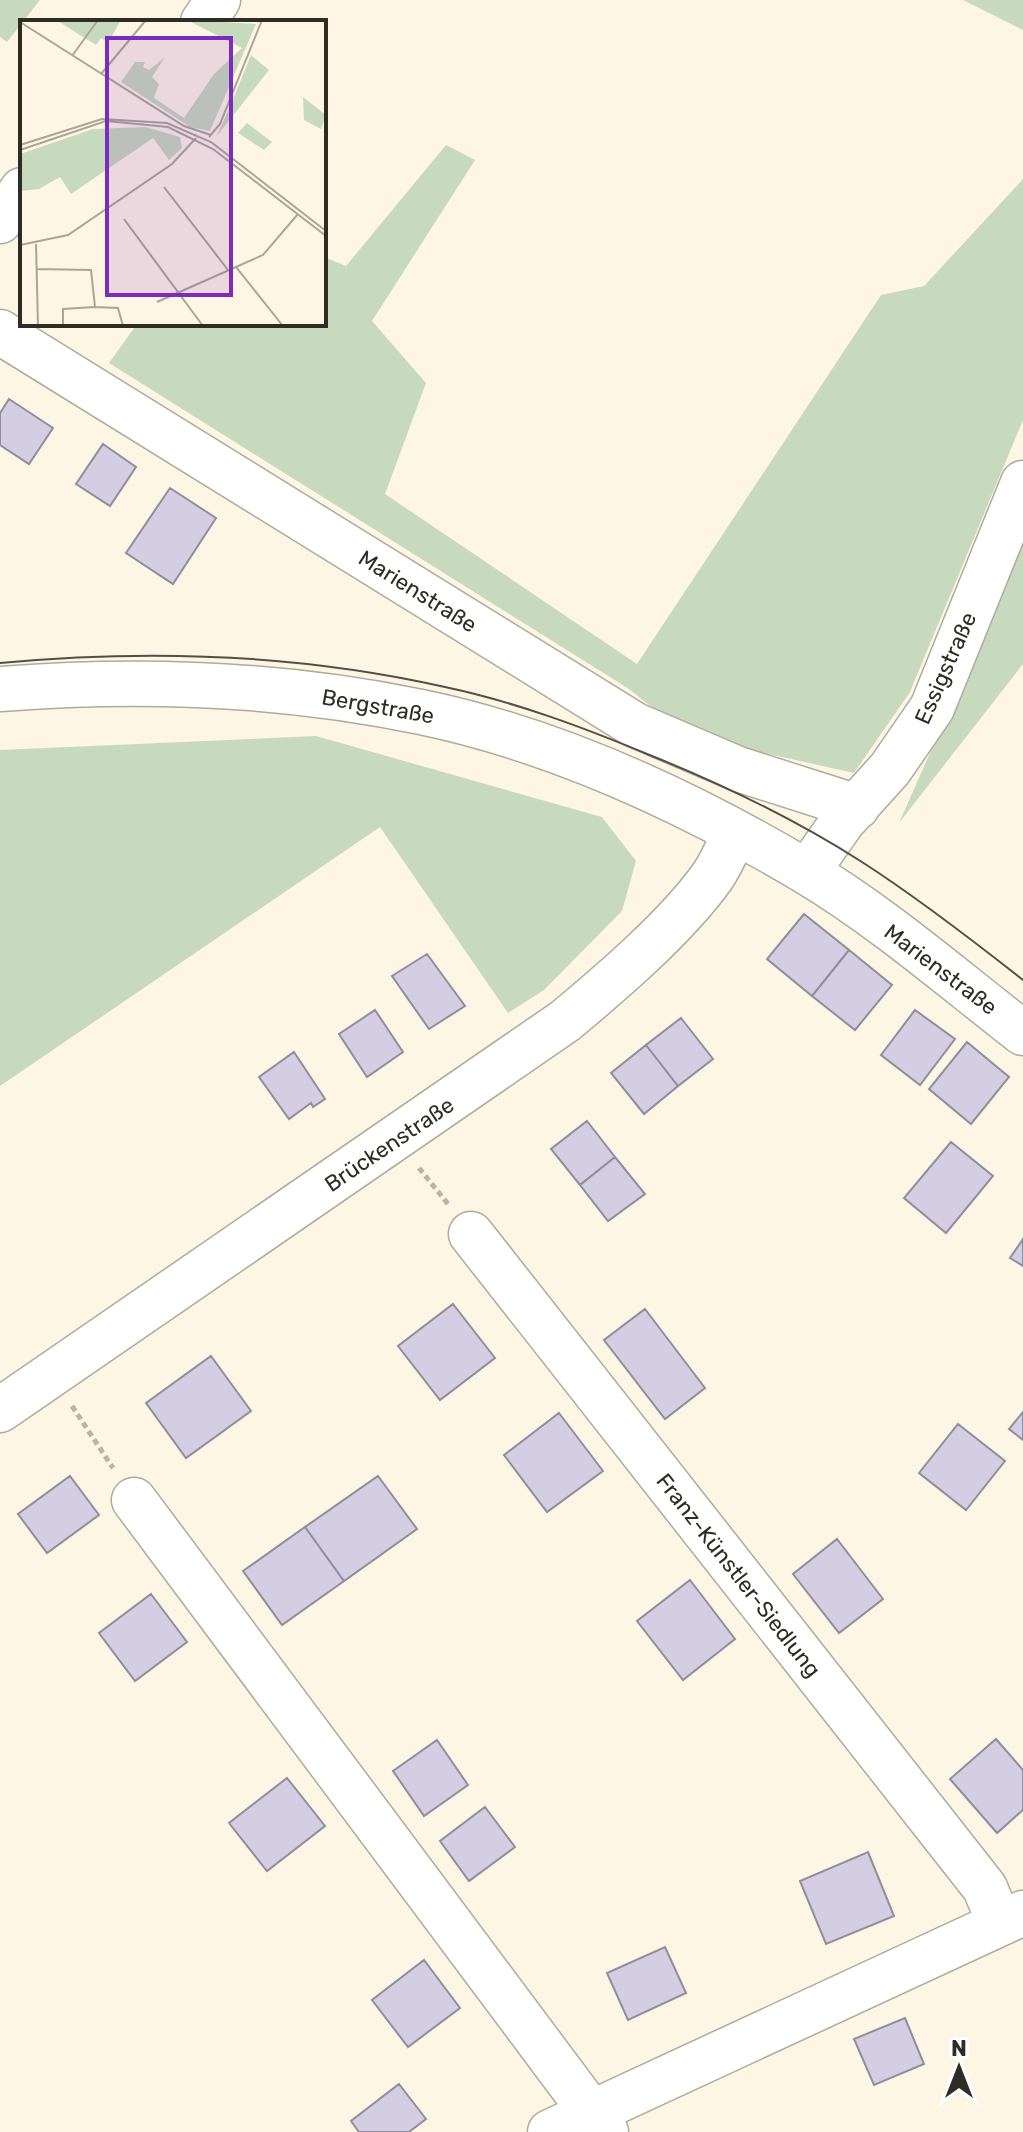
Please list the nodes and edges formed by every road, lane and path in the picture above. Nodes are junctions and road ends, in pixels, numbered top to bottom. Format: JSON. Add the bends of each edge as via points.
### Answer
{"nodes":[{"id":1,"x":218,"y":0,"type":"edge"},
{"id":2,"x":204,"y":20,"type":"edge"},
{"id":3,"x":20,"y":193,"type":"edge"},
{"id":4,"x":0,"y":221,"type":"edge"},
{"id":5,"x":0,"y":332,"type":"edge"},
{"id":6,"x":1023,"y":483,"type":"edge"},
{"id":7,"x":0,"y":689,"type":"edge"},
{"id":8,"x":857,"y":807,"type":"junction"},
{"id":9,"x":735,"y":832,"type":"junction"},
{"id":10,"x":807,"y":872,"type":"junction"},
{"id":11,"x":1023,"y":1033,"type":"edge"},
{"id":12,"x":434,"y":1188,"type":"dead end"},
{"id":13,"x":462,"y":1223,"type":"joint"},
{"id":14,"x":51,"y":1376,"type":"junction"},
{"id":15,"x":0,"y":1410,"type":"edge"},
{"id":16,"x":134,"y":1500,"type":"joint"},
{"id":17,"x":1011,"y":1917,"type":"edge"},
{"id":18,"x":600,"y":2123,"type":"edge"},
{"id":19,"x":550,"y":2132,"type":"edge"}],
"edges":[{"from":1,"to":2,"type":"street"},
{"from":3,"to":4,"type":"street"},
{"from":5,"to":8,"type":"street","name":"Marienstraße","via":[[635,725],[738,769]]},
{"from":6,"to":8,"type":"street","name":"Essigstraße","via":[[932,708]]},
{"from":7,"to":9,"type":"street","name":"Bergstraße","via":[[151,682],[239,686],[422,712],[587,763]]},
{"from":8,"to":10,"type":"street","name":"Essigstraße"},
{"from":9,"to":10,"type":"street","name":"Marienstraße"},
{"from":9,"to":14,"type":"street","name":"Brückenstraße","via":[[700,893],[565,1021]]},
{"from":10,"to":11,"type":"street","name":"Marienstraße"},
{"from":12,"to":13,"type":"path"},
{"from":13,"to":17,"type":"street","name":"Franz-Künstler-Siedlung"},
{"from":14,"to":15,"type":"street","name":"Brückenstraße"},
{"from":14,"to":16,"type":"path"},
{"from":16,"to":18,"type":"street"},
{"from":17,"to":18,"type":"street","name":"Franz-Künstler-Siedlung"},
{"from":18,"to":19,"type":"street","name":"Franz-Künstler-Siedlung"}]}
